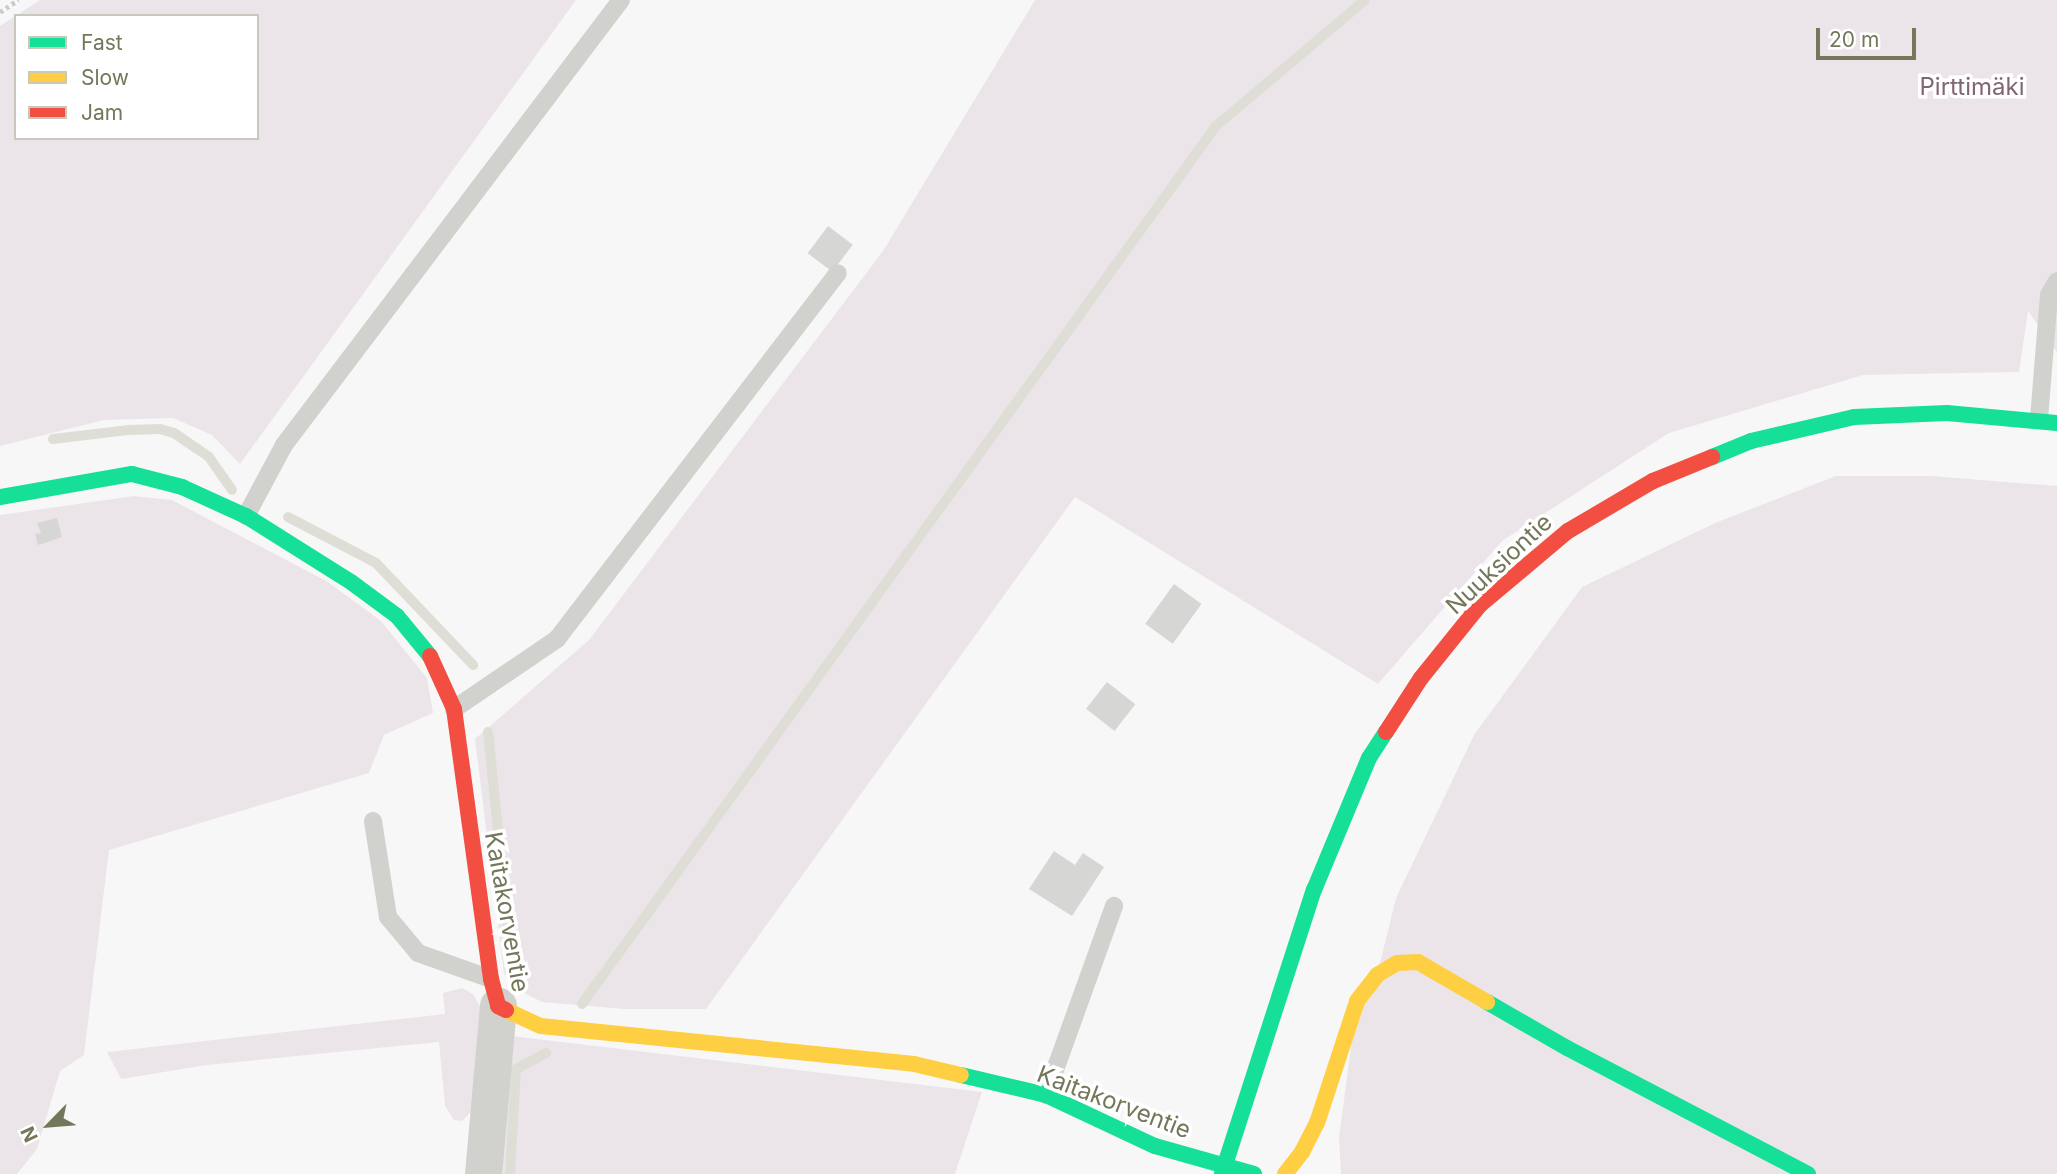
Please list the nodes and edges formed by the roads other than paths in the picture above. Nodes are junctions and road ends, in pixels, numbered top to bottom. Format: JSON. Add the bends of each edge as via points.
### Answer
{"nodes":[{"id":1,"x":621,"y":0,"type":"edge"},
{"id":2,"x":838,"y":272,"type":"dead end"},
{"id":3,"x":2057,"y":281,"type":"edge"},
{"id":4,"x":2039,"y":419,"type":"junction"},
{"id":5,"x":2057,"y":423,"type":"edge"},
{"id":6,"x":0,"y":497,"type":"edge"},
{"id":7,"x":246,"y":516,"type":"junction"},
{"id":8,"x":454,"y":709,"type":"junction"},
{"id":9,"x":373,"y":821,"type":"dead end"},
{"id":10,"x":1114,"y":906,"type":"dead end"},
{"id":11,"x":494,"y":992,"type":"junction"},
{"id":12,"x":1046,"y":1095,"type":"junction"},
{"id":13,"x":1223,"y":1170,"type":"edge"},
{"id":14,"x":483,"y":1174,"type":"edge"},
{"id":15,"x":1254,"y":1174,"type":"edge"},
{"id":16,"x":1285,"y":1174,"type":"edge"},
{"id":17,"x":1808,"y":1174,"type":"edge"}],
"edges":[{"from":1,"to":7,"type":"lane","via":[[284,445]]},
{"from":2,"to":8,"type":"lane","via":[[557,639]]},
{"from":3,"to":4,"type":"lane","via":[[2049,295]]},
{"from":4,"to":5,"type":"street","name":"Nuuksiontie"},
{"from":4,"to":13,"type":"street","name":"Nuuksiontie","via":[[1947,413],[1854,417],[1751,441],[1653,481],[1568,531],[1480,606],[1421,678],[1369,758],[1314,890]]},
{"from":6,"to":7,"type":"street","name":"Kaitakorventie","via":[[132,474],[182,487]]},
{"from":7,"to":8,"type":"street","name":"Kaitakorventie","via":[[397,616],[428,651]]},
{"from":8,"to":11,"type":"street","name":"Kaitakorventie"},
{"from":9,"to":11,"type":"lane","via":[[388,917],[418,953]]},
{"from":10,"to":12,"type":"lane"},
{"from":11,"to":12,"type":"street","name":"Kaitakorventie","via":[[541,1026],[914,1065]]},
{"from":11,"to":14,"type":"street"},
{"from":12,"to":13,"type":"street","name":"Kaitakorventie","via":[[1155,1146]]},
{"from":13,"to":15,"type":"street","name":"Kaitakorventie"},
{"from":16,"to":17,"type":"street","via":[[1317,1123],[1357,1001],[1377,975],[1397,963],[1418,961],[1567,1048]]}]}
